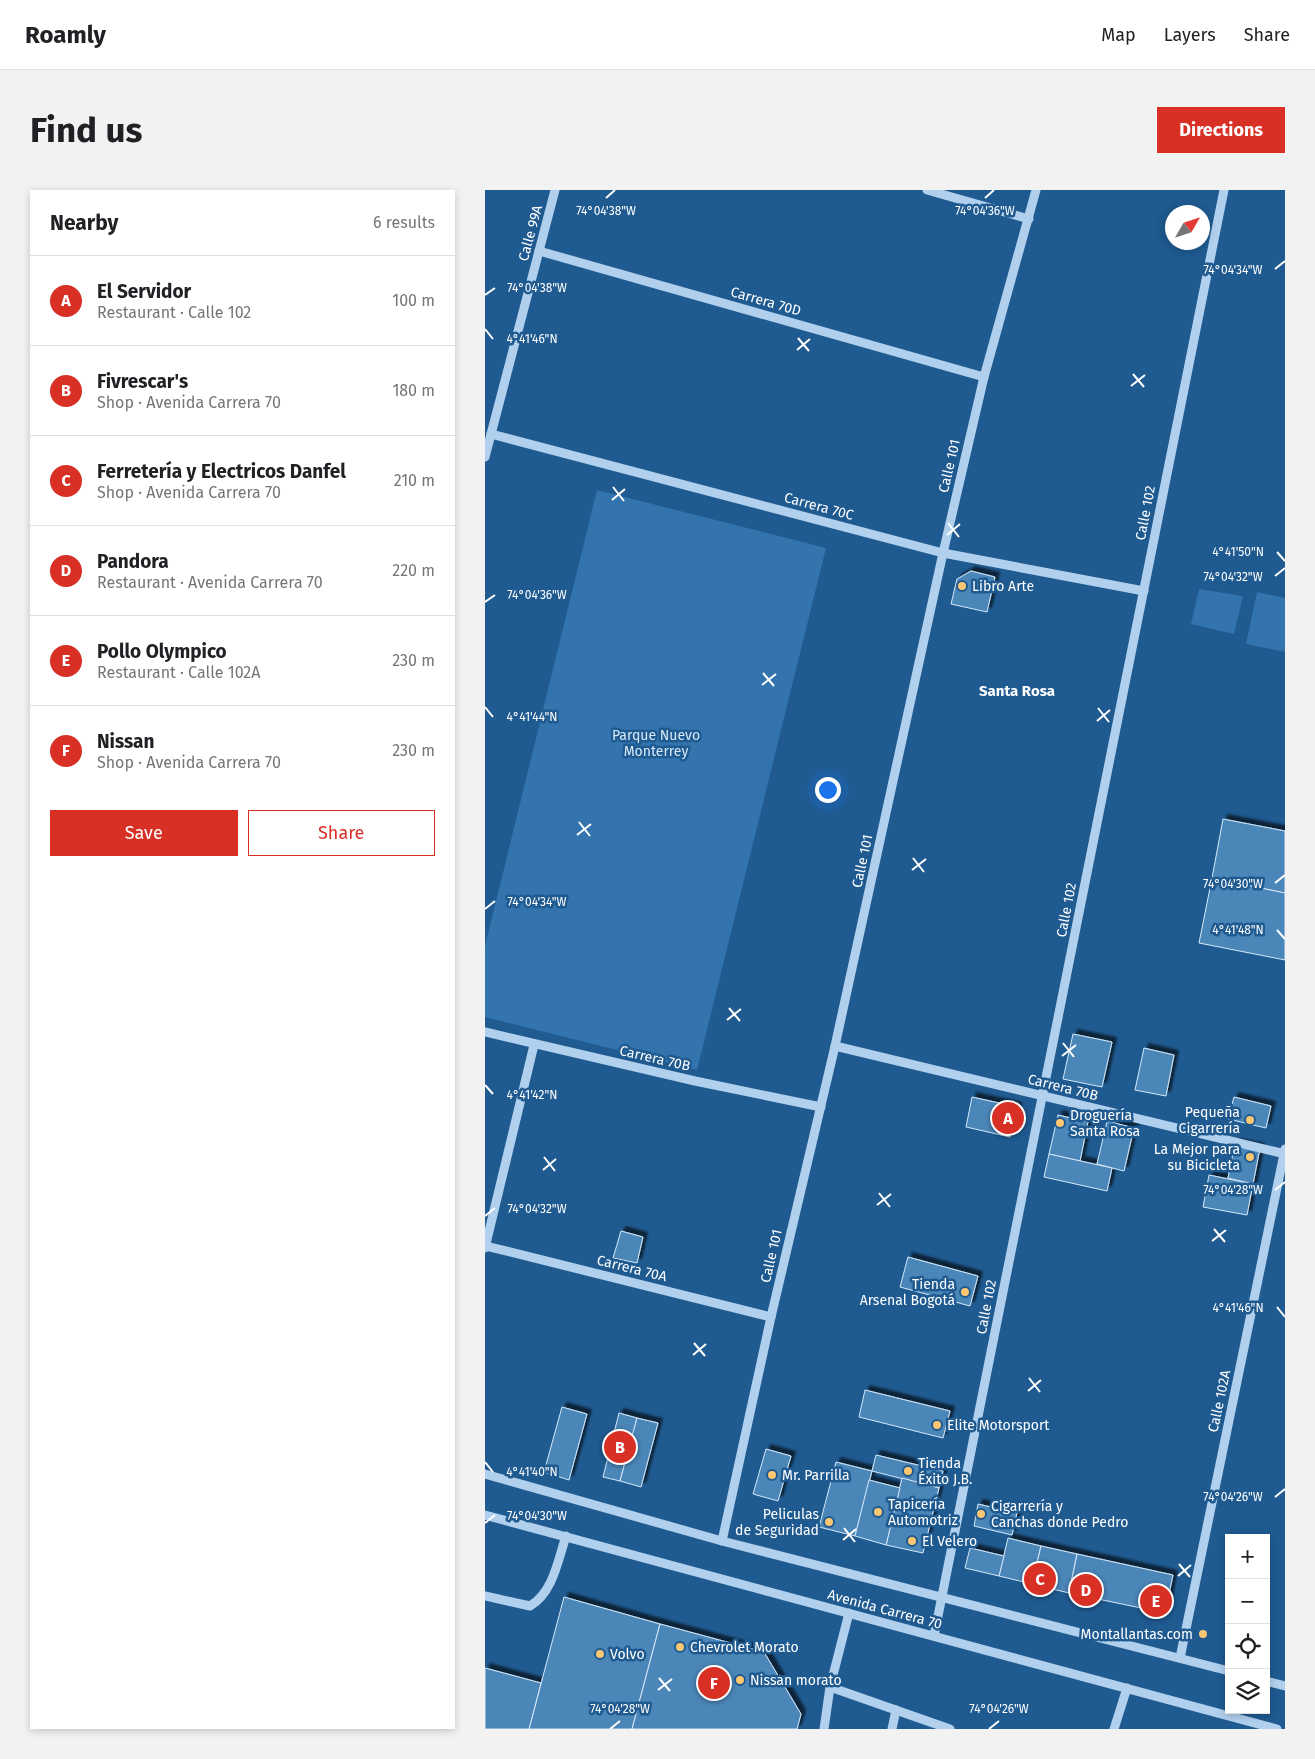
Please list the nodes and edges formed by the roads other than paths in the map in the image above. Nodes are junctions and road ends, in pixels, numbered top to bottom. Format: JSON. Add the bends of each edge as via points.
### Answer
{"nodes":[{"id":1,"x":555,"y":190,"type":"edge"},
{"id":2,"x":927,"y":190,"type":"edge"},
{"id":3,"x":1036,"y":190,"type":"edge"},
{"id":4,"x":1224,"y":190,"type":"edge"},
{"id":5,"x":1029,"y":219,"type":"junction"},
{"id":6,"x":539,"y":251,"type":"junction"},
{"id":7,"x":984,"y":377,"type":"junction"},
{"id":8,"x":491,"y":434,"type":"junction"},
{"id":9,"x":485,"y":457,"type":"edge"},
{"id":10,"x":943,"y":553,"type":"junction"},
{"id":11,"x":1144,"y":591,"type":"junction"},
{"id":12,"x":485,"y":1032,"type":"edge"},
{"id":13,"x":534,"y":1045,"type":"junction"},
{"id":14,"x":835,"y":1046,"type":"junction"},
{"id":15,"x":1042,"y":1096,"type":"junction"},
{"id":16,"x":821,"y":1107,"type":"junction"},
{"id":17,"x":1285,"y":1152,"type":"edge"},
{"id":18,"x":485,"y":1247,"type":"edge"},
{"id":19,"x":771,"y":1317,"type":"junction"},
{"id":20,"x":485,"y":1474,"type":"edge"},
{"id":21,"x":485,"y":1515,"type":"edge"},
{"id":22,"x":566,"y":1536,"type":"junction"},
{"id":23,"x":722,"y":1541,"type":"junction"},
{"id":24,"x":485,"y":1596,"type":"edge"},
{"id":25,"x":942,"y":1598,"type":"junction"},
{"id":26,"x":849,"y":1613,"type":"junction"},
{"id":27,"x":934,"y":1636,"type":"junction"},
{"id":28,"x":1180,"y":1658,"type":"junction"},
{"id":29,"x":1225,"y":1670,"type":"edge"},
{"id":30,"x":1270,"y":1682,"type":"edge"},
{"id":31,"x":830,"y":1686,"type":"junction"},
{"id":32,"x":1285,"y":1686,"type":"edge"},
{"id":33,"x":1127,"y":1688,"type":"junction"},
{"id":34,"x":896,"y":1710,"type":"junction"},
{"id":35,"x":824,"y":1729,"type":"edge"},
{"id":36,"x":892,"y":1729,"type":"edge"},
{"id":37,"x":950,"y":1729,"type":"edge"},
{"id":38,"x":1114,"y":1729,"type":"edge"},
{"id":39,"x":1277,"y":1729,"type":"edge"}],
"edges":[{"from":1,"to":6,"type":"street","name":"Calle 99A"},
{"from":2,"to":5,"type":"street"},
{"from":3,"to":5,"type":"street","name":"Calle 101"},
{"from":4,"to":11,"type":"street","name":"Calle 102"},
{"from":5,"to":7,"type":"street","name":"Calle 101"},
{"from":6,"to":7,"type":"street","name":"Carrera 70D"},
{"from":6,"to":8,"type":"street","name":"Calle 99A"},
{"from":7,"to":10,"type":"street","name":"Calle 101"},
{"from":8,"to":9,"type":"street","name":"Calle 99A"},
{"from":8,"to":10,"type":"street","name":"Carrera 70C"},
{"from":10,"to":11,"type":"street","name":"Carrera 70C"},
{"from":10,"to":14,"type":"street","name":"Calle 101"},
{"from":11,"to":15,"type":"street","name":"Calle 102"},
{"from":12,"to":13,"type":"street","name":"Carrera 70B"},
{"from":13,"to":16,"type":"street","name":"Carrera 70B"},
{"from":13,"to":18,"type":"street"},
{"from":14,"to":15,"type":"street","name":"Carrera 70B"},
{"from":14,"to":16,"type":"street","name":"Calle 101"},
{"from":15,"to":17,"type":"street","name":"Carrera 70B"},
{"from":15,"to":25,"type":"street","name":"Calle 102"},
{"from":16,"to":19,"type":"street","name":"Calle 101"},
{"from":17,"to":28,"type":"street","name":"Calle 102A"},
{"from":18,"to":19,"type":"street","name":"Carrera 70A"},
{"from":19,"to":23,"type":"street","name":"Calle 101"},
{"from":20,"to":23,"type":"street","name":"Avenida Carrera 70"},
{"from":21,"to":22,"type":"street","name":"Avenida Carrera 70"},
{"from":22,"to":24,"type":"street","via":[[542,1598],[530,1606]]},
{"from":22,"to":26,"type":"street","name":"Avenida Carrera 70"},
{"from":23,"to":25,"type":"street","name":"Avenida Carrera 70"},
{"from":25,"to":27,"type":"street","name":"Calle 102"},
{"from":25,"to":28,"type":"street","name":"Avenida Carrera 70"},
{"from":26,"to":27,"type":"street","name":"Avenida Carrera 70"},
{"from":26,"to":31,"type":"street"},
{"from":27,"to":33,"type":"street","name":"Avenida Carrera 70"},
{"from":28,"to":29,"type":"street","name":"Avenida Carrera 70"},
{"from":30,"to":32,"type":"street"},
{"from":31,"to":34,"type":"street"},
{"from":31,"to":35,"type":"street"},
{"from":33,"to":38,"type":"street"},
{"from":33,"to":39,"type":"street","name":"Avenida Carrera 70"},
{"from":34,"to":36,"type":"street"},
{"from":34,"to":37,"type":"street"}]}
